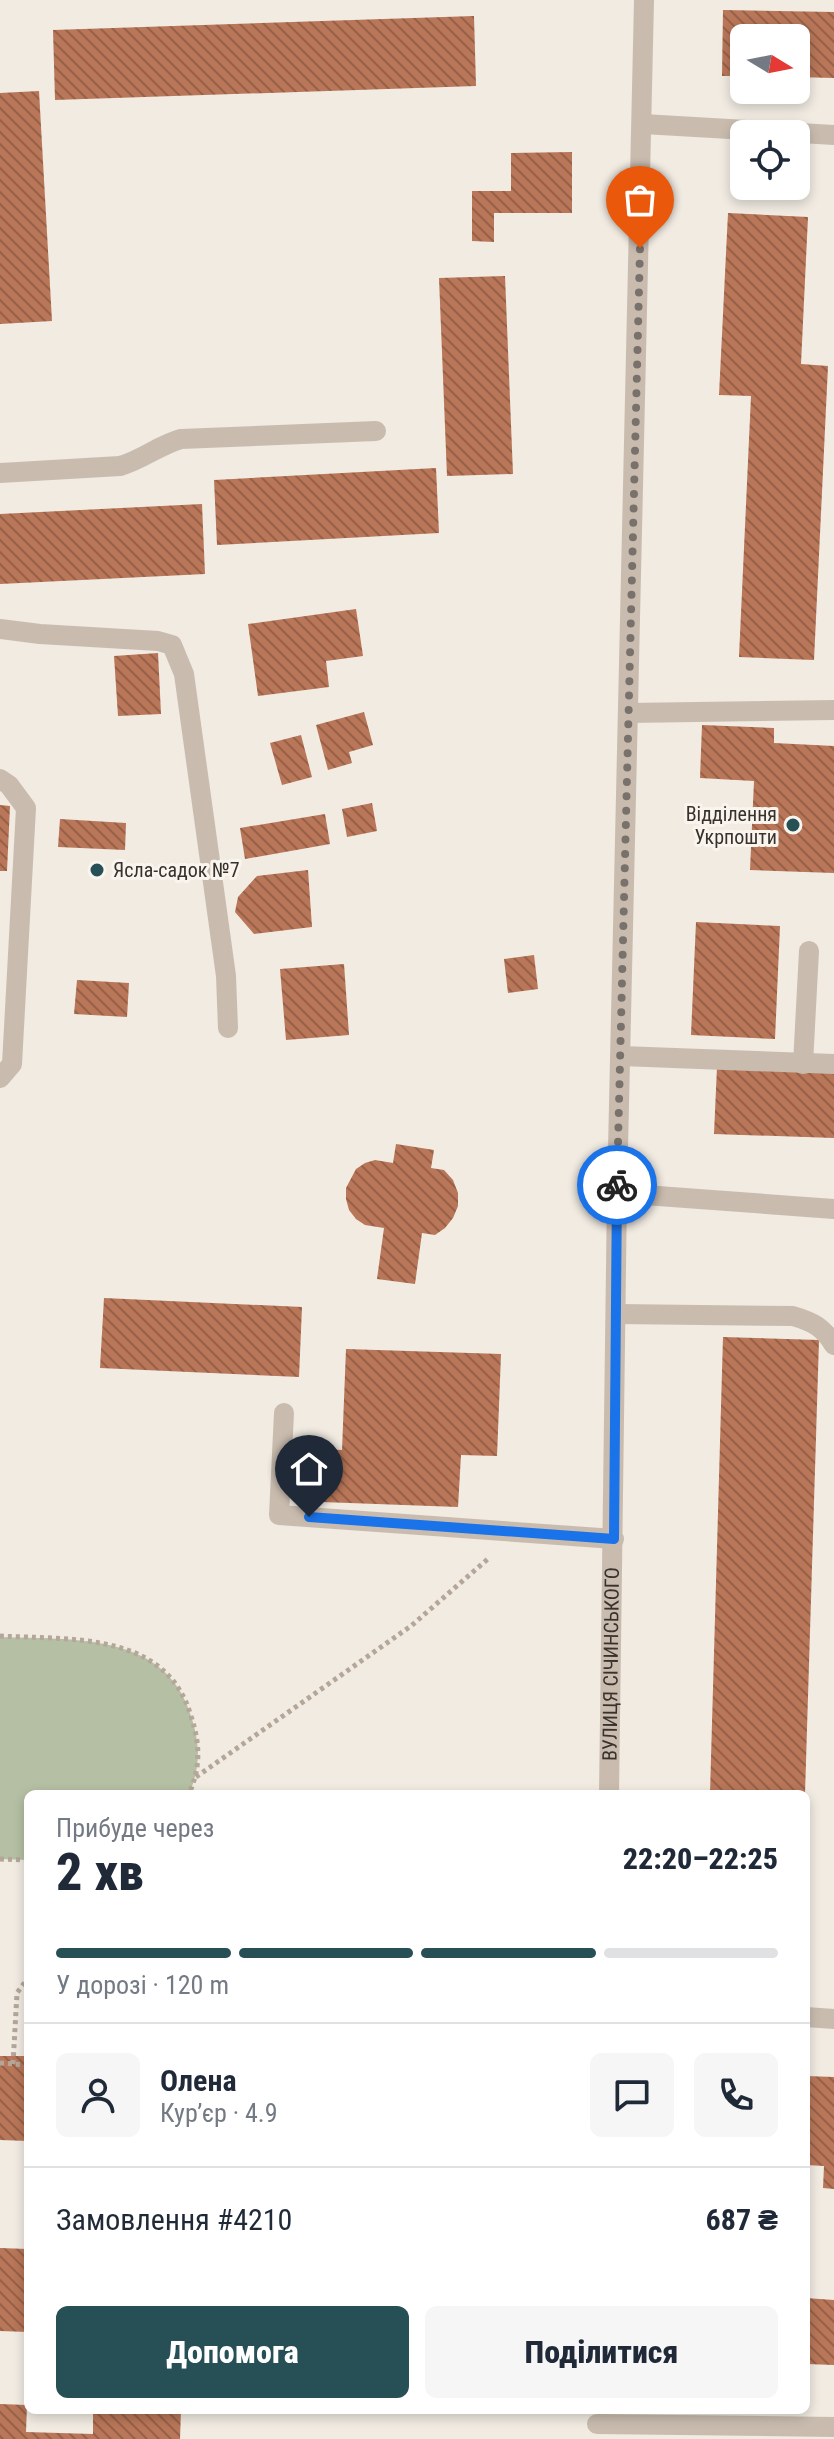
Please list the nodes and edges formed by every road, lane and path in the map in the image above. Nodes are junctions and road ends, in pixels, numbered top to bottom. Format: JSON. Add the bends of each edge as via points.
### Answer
{"nodes":[{"id":1,"x":644,"y":0,"type":"edge"},
{"id":2,"x":643,"y":124,"type":"junction"},
{"id":3,"x":834,"y":135,"type":"edge"},
{"id":4,"x":376,"y":431,"type":"dead end"},
{"id":5,"x":0,"y":473,"type":"edge"},
{"id":6,"x":0,"y":629,"type":"edge"},
{"id":7,"x":834,"y":710,"type":"edge"},
{"id":8,"x":628,"y":713,"type":"junction"},
{"id":9,"x":0,"y":779,"type":"edge"},
{"id":10,"x":809,"y":951,"type":"dead end"},
{"id":11,"x":228,"y":1028,"type":"dead end"},
{"id":12,"x":621,"y":1056,"type":"junction"},
{"id":13,"x":803,"y":1064,"type":"junction"},
{"id":14,"x":834,"y":1064,"type":"edge"},
{"id":15,"x":0,"y":1078,"type":"edge"},
{"id":16,"x":617,"y":1193,"type":"junction"},
{"id":17,"x":834,"y":1209,"type":"edge"},
{"id":18,"x":617,"y":1314,"type":"junction"},
{"id":19,"x":834,"y":1345,"type":"edge"},
{"id":20,"x":284,"y":1413,"type":"dead end"},
{"id":21,"x":516,"y":1533,"type":"junction"},
{"id":22,"x":614,"y":1539,"type":"junction"},
{"id":23,"x":0,"y":1636,"type":"edge"},
{"id":24,"x":196,"y":1777,"type":"junction"},
{"id":25,"x":191,"y":1790,"type":"edge"},
{"id":26,"x":609,"y":1790,"type":"edge"},
{"id":27,"x":0,"y":1859,"type":"edge"},
{"id":28,"x":24,"y":1860,"type":"edge"},
{"id":29,"x":24,"y":1983,"type":"edge"},
{"id":30,"x":810,"y":2017,"type":"edge"},
{"id":31,"x":834,"y":2019,"type":"edge"},
{"id":32,"x":0,"y":2063,"type":"edge"},
{"id":33,"x":13,"y":2064,"type":"junction"},
{"id":34,"x":24,"y":2065,"type":"edge"},
{"id":35,"x":597,"y":2424,"type":"edge"},
{"id":36,"x":834,"y":2427,"type":"edge"}],
"edges":[{"from":1,"to":2,"type":"street","name":"ВУЛИЦЯ СІЧИНСЬКОГО"},
{"from":2,"to":3,"type":"street"},
{"from":2,"to":8,"type":"street","name":"ВУЛИЦЯ СІЧИНСЬКОГО"},
{"from":4,"to":5,"type":"street","via":[[181,439],[120,466]]},
{"from":6,"to":11,"type":"street","via":[[172,645],[184,674],[226,976]]},
{"from":7,"to":8,"type":"street"},
{"from":8,"to":12,"type":"street","name":"ВУЛИЦЯ СІЧИНСЬКОГО"},
{"from":9,"to":15,"type":"street","via":[[26,808],[12,1064]]},
{"from":10,"to":13,"type":"street"},
{"from":12,"to":13,"type":"street"},
{"from":12,"to":16,"type":"street","name":"ВУЛИЦЯ СІЧИНСЬКОГО"},
{"from":13,"to":14,"type":"street"},
{"from":16,"to":17,"type":"street"},
{"from":16,"to":18,"type":"street","name":"ВУЛИЦЯ СІЧИНСЬКОГО"},
{"from":18,"to":19,"type":"street","via":[[793,1316],[825,1329]]},
{"from":18,"to":22,"type":"street","name":"ВУЛИЦЯ СІЧИНСЬКОГО"},
{"from":20,"to":21,"type":"street","via":[[279,1515]]},
{"from":21,"to":22,"type":"street"},
{"from":21,"to":24,"type":"path","via":[[411,1626]]},
{"from":22,"to":26,"type":"street","name":"ВУЛИЦЯ СІЧИНСЬКОГО"},
{"from":23,"to":24,"type":"path","via":[[95,1641],[134,1651],[166,1672],[187,1703],[198,1739]]},
{"from":24,"to":25,"type":"path"},
{"from":27,"to":28,"type":"path"},
{"from":29,"to":33,"type":"path","via":[[17,1993]]},
{"from":30,"to":31,"type":"street"},
{"from":32,"to":33,"type":"path"},
{"from":33,"to":34,"type":"path"},
{"from":35,"to":36,"type":"street"}]}
